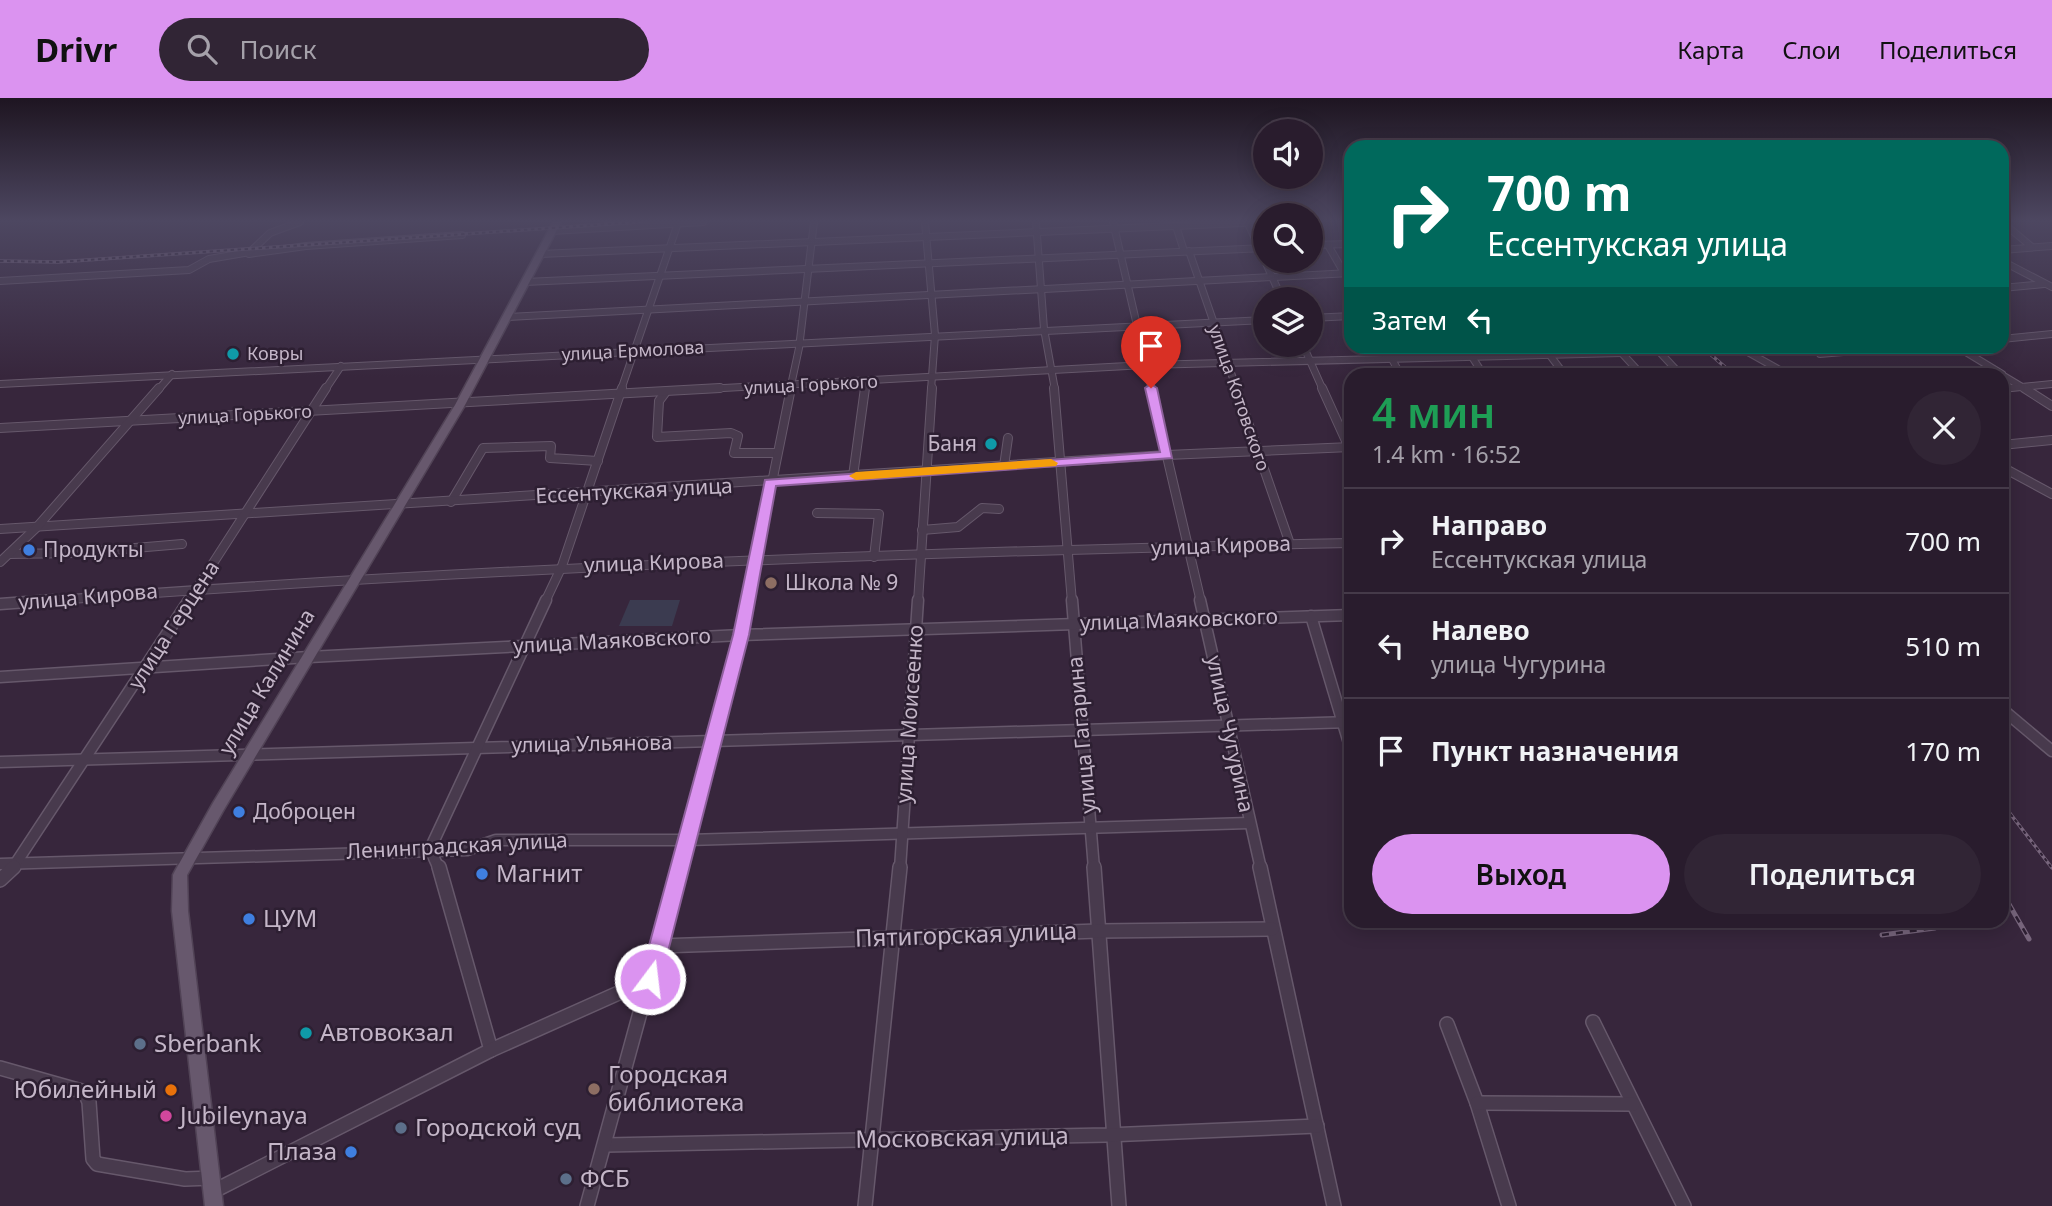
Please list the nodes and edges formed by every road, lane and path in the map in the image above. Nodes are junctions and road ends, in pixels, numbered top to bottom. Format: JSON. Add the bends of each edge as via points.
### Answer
{"nodes":[{"id":1,"x":147,"y":274,"type":"edge"},
{"id":2,"x":529,"y":274,"type":"edge"},
{"id":3,"x":686,"y":274,"type":"edge"},
{"id":4,"x":807,"y":274,"type":"edge"},
{"id":5,"x":927,"y":274,"type":"edge"},
{"id":6,"x":1040,"y":274,"type":"edge"},
{"id":7,"x":1125,"y":274,"type":"edge"},
{"id":8,"x":1196,"y":274,"type":"edge"},
{"id":9,"x":1271,"y":274,"type":"edge"},
{"id":10,"x":1344,"y":274,"type":"edge"},
{"id":11,"x":2027,"y":274,"type":"edge"},
{"id":12,"x":659,"y":275,"type":"junction"},
{"id":13,"x":1273,"y":278,"type":"junction"},
{"id":14,"x":0,"y":281,"type":"edge"},
{"id":15,"x":525,"y":282,"type":"junction"},
{"id":16,"x":1199,"y":282,"type":"junction"},
{"id":17,"x":1128,"y":285,"type":"junction"},
{"id":18,"x":2050,"y":285,"type":"edge"},
{"id":19,"x":1277,"y":287,"type":"edge"},
{"id":20,"x":2009,"y":288,"type":"edge"},
{"id":21,"x":1041,"y":290,"type":"junction"},
{"id":22,"x":930,"y":295,"type":"junction"},
{"id":23,"x":804,"y":303,"type":"junction"},
{"id":24,"x":647,"y":309,"type":"junction"},
{"id":25,"x":1344,"y":316,"type":"edge"},
{"id":26,"x":507,"y":317,"type":"junction"},
{"id":27,"x":1323,"y":317,"type":"edge"},
{"id":28,"x":1253,"y":320,"type":"edge"},
{"id":29,"x":1212,"y":321,"type":"junction"},
{"id":30,"x":1135,"y":325,"type":"junction"},
{"id":31,"x":1044,"y":329,"type":"junction"},
{"id":32,"x":2052,"y":334,"type":"edge"},
{"id":33,"x":935,"y":335,"type":"junction"},
{"id":34,"x":2009,"y":338,"type":"edge"},
{"id":35,"x":800,"y":342,"type":"junction"},
{"id":36,"x":635,"y":351,"type":"junction"},
{"id":37,"x":1389,"y":354,"type":"edge"},
{"id":38,"x":1470,"y":354,"type":"edge"},
{"id":39,"x":1563,"y":354,"type":"edge"},
{"id":40,"x":1623,"y":354,"type":"edge"},
{"id":41,"x":1661,"y":354,"type":"edge"},
{"id":42,"x":1751,"y":354,"type":"edge"},
{"id":43,"x":1969,"y":354,"type":"edge"},
{"id":44,"x":1549,"y":355,"type":"junction"},
{"id":45,"x":1308,"y":357,"type":"edge"},
{"id":46,"x":1472,"y":357,"type":"junction"},
{"id":47,"x":485,"y":359,"type":"junction"},
{"id":48,"x":1391,"y":359,"type":"junction"},
{"id":49,"x":1310,"y":361,"type":"junction"},
{"id":50,"x":1227,"y":363,"type":"junction"},
{"id":51,"x":1146,"y":365,"type":"junction"},
{"id":52,"x":341,"y":366,"type":"junction"},
{"id":53,"x":1396,"y":368,"type":"edge"},
{"id":54,"x":1479,"y":368,"type":"edge"},
{"id":55,"x":1559,"y":368,"type":"edge"},
{"id":56,"x":1636,"y":368,"type":"edge"},
{"id":57,"x":1674,"y":368,"type":"edge"},
{"id":58,"x":1776,"y":368,"type":"edge"},
{"id":59,"x":1991,"y":368,"type":"edge"},
{"id":60,"x":1054,"y":372,"type":"junction"},
{"id":61,"x":172,"y":374,"type":"junction"},
{"id":62,"x":932,"y":379,"type":"junction"},
{"id":63,"x":2009,"y":379,"type":"edge"},
{"id":64,"x":866,"y":382,"type":"junction"},
{"id":65,"x":0,"y":384,"type":"edge"},
{"id":66,"x":2052,"y":384,"type":"edge"},
{"id":67,"x":792,"y":386,"type":"junction"},
{"id":68,"x":2022,"y":387,"type":"junction"},
{"id":69,"x":2009,"y":388,"type":"edge"},
{"id":70,"x":665,"y":393,"type":"junction"},
{"id":71,"x":620,"y":395,"type":"junction"},
{"id":72,"x":460,"y":405,"type":"junction"},
{"id":73,"x":2052,"y":406,"type":"edge"},
{"id":74,"x":312,"y":411,"type":"junction"},
{"id":75,"x":131,"y":421,"type":"junction"},
{"id":76,"x":0,"y":428,"type":"edge"},
{"id":77,"x":1344,"y":436,"type":"edge"},
{"id":78,"x":1007,"y":438,"type":"dead end"},
{"id":79,"x":2052,"y":440,"type":"edge"},
{"id":80,"x":2009,"y":444,"type":"edge"},
{"id":81,"x":1344,"y":449,"type":"edge"},
{"id":82,"x":1258,"y":452,"type":"junction"},
{"id":83,"x":777,"y":453,"type":"junction"},
{"id":84,"x":1167,"y":456,"type":"junction"},
{"id":85,"x":598,"y":461,"type":"junction"},
{"id":86,"x":1059,"y":463,"type":"junction"},
{"id":87,"x":1004,"y":466,"type":"junction"},
{"id":88,"x":926,"y":471,"type":"junction"},
{"id":89,"x":2009,"y":471,"type":"edge"},
{"id":90,"x":853,"y":476,"type":"junction"},
{"id":91,"x":770,"y":483,"type":"junction"},
{"id":92,"x":2050,"y":492,"type":"edge"},
{"id":93,"x":587,"y":493,"type":"junction"},
{"id":94,"x":451,"y":502,"type":"junction"},
{"id":95,"x":397,"y":505,"type":"junction"},
{"id":96,"x":999,"y":509,"type":"dead end"},
{"id":97,"x":247,"y":513,"type":"junction"},
{"id":98,"x":817,"y":513,"type":"dead end"},
{"id":99,"x":37,"y":527,"type":"junction"},
{"id":100,"x":0,"y":529,"type":"edge"},
{"id":101,"x":922,"y":530,"type":"junction"},
{"id":102,"x":1344,"y":542,"type":"edge"},
{"id":103,"x":182,"y":544,"type":"dead end"},
{"id":104,"x":1290,"y":544,"type":"junction"},
{"id":105,"x":1189,"y":548,"type":"junction"},
{"id":106,"x":1066,"y":551,"type":"junction"},
{"id":107,"x":9,"y":554,"type":"junction"},
{"id":108,"x":920,"y":556,"type":"junction"},
{"id":109,"x":874,"y":557,"type":"junction"},
{"id":110,"x":755,"y":560,"type":"junction"},
{"id":111,"x":0,"y":562,"type":"edge"},
{"id":112,"x":562,"y":566,"type":"junction"},
{"id":113,"x":354,"y":579,"type":"junction"},
{"id":114,"x":199,"y":588,"type":"junction"},
{"id":115,"x":0,"y":604,"type":"edge"},
{"id":116,"x":1344,"y":615,"type":"edge"},
{"id":117,"x":1311,"y":617,"type":"junction"},
{"id":118,"x":1205,"y":618,"type":"junction"},
{"id":119,"x":1072,"y":623,"type":"junction"},
{"id":120,"x":916,"y":629,"type":"junction"},
{"id":121,"x":741,"y":635,"type":"junction"},
{"id":122,"x":525,"y":645,"type":"junction"},
{"id":123,"x":309,"y":656,"type":"junction"},
{"id":124,"x":148,"y":666,"type":"junction"},
{"id":125,"x":0,"y":677,"type":"edge"},
{"id":126,"x":1344,"y":713,"type":"edge"},
{"id":127,"x":2009,"y":715,"type":"edge"},
{"id":128,"x":1344,"y":722,"type":"edge"},
{"id":129,"x":1229,"y":724,"type":"junction"},
{"id":130,"x":1082,"y":729,"type":"junction"},
{"id":131,"x":909,"y":735,"type":"junction"},
{"id":132,"x":714,"y":742,"type":"junction"},
{"id":133,"x":478,"y":746,"type":"junction"},
{"id":134,"x":2052,"y":751,"type":"edge"},
{"id":135,"x":250,"y":754,"type":"junction"},
{"id":136,"x":85,"y":758,"type":"junction"},
{"id":137,"x":0,"y":762,"type":"edge"},
{"id":138,"x":1249,"y":823,"type":"junction"},
{"id":139,"x":1090,"y":829,"type":"junction"},
{"id":140,"x":903,"y":835,"type":"junction"},
{"id":141,"x":688,"y":840,"type":"junction"},
{"id":142,"x":430,"y":849,"type":"junction"},
{"id":143,"x":187,"y":859,"type":"junction"},
{"id":144,"x":0,"y":863,"type":"edge"},
{"id":145,"x":19,"y":863,"type":"junction"},
{"id":146,"x":0,"y":880,"type":"edge"},
{"id":147,"x":1272,"y":929,"type":"junction"},
{"id":148,"x":1099,"y":930,"type":"junction"},
{"id":149,"x":892,"y":939,"type":"junction"},
{"id":150,"x":659,"y":946,"type":"junction"},
{"id":151,"x":650,"y":979,"type":"junction"},
{"id":152,"x":1593,"y":1022,"type":"dead end"},
{"id":153,"x":1447,"y":1024,"type":"dead end"},
{"id":154,"x":491,"y":1050,"type":"junction"},
{"id":155,"x":0,"y":1068,"type":"edge"},
{"id":156,"x":1477,"y":1103,"type":"junction"},
{"id":157,"x":1633,"y":1104,"type":"junction"},
{"id":158,"x":1317,"y":1126,"type":"junction"},
{"id":159,"x":1116,"y":1135,"type":"junction"},
{"id":160,"x":873,"y":1140,"type":"junction"},
{"id":161,"x":606,"y":1145,"type":"junction"},
{"id":162,"x":212,"y":1192,"type":"edge"},
{"id":163,"x":587,"y":1206,"type":"edge"},
{"id":164,"x":865,"y":1206,"type":"edge"},
{"id":165,"x":1119,"y":1206,"type":"edge"},
{"id":166,"x":1334,"y":1206,"type":"edge"},
{"id":167,"x":1509,"y":1206,"type":"edge"},
{"id":168,"x":1684,"y":1206,"type":"edge"}],
"edges":[{"from":1,"to":14,"type":"street"},
{"from":2,"to":15,"type":"main road","name":"улица Калинина"},
{"from":3,"to":12,"type":"street"},
{"from":4,"to":23,"type":"street"},
{"from":5,"to":22,"type":"street","name":"улица Моисеенко"},
{"from":6,"to":21,"type":"street","name":"улица Гагарина"},
{"from":7,"to":17,"type":"street","name":"улица Чугурина"},
{"from":8,"to":16,"type":"street","name":"улица Котовского"},
{"from":9,"to":13,"type":"street"},
{"from":10,"to":13,"type":"street"},
{"from":11,"to":18,"type":"street"},
{"from":12,"to":15,"type":"street"},
{"from":12,"to":24,"type":"street"},
{"from":13,"to":16,"type":"street"},
{"from":13,"to":19,"type":"street"},
{"from":15,"to":26,"type":"main road","name":"улица Калинина"},
{"from":16,"to":17,"type":"street"},
{"from":16,"to":29,"type":"street","name":"улица Котовского"},
{"from":17,"to":21,"type":"street"},
{"from":17,"to":30,"type":"street","name":"улица Чугурина"},
{"from":18,"to":20,"type":"street"},
{"from":21,"to":22,"type":"street"},
{"from":21,"to":31,"type":"street","name":"улица Гагарина"},
{"from":22,"to":23,"type":"street"},
{"from":22,"to":33,"type":"street","name":"улица Моисеенко"},
{"from":23,"to":24,"type":"street"},
{"from":23,"to":35,"type":"street"},
{"from":24,"to":26,"type":"street"},
{"from":24,"to":36,"type":"street"},
{"from":25,"to":27,"type":"street"},
{"from":26,"to":47,"type":"main road","name":"улица Калинина"},
{"from":28,"to":29,"type":"street","name":"улица Ермолова"},
{"from":29,"to":30,"type":"street","name":"улица Ермолова"},
{"from":29,"to":50,"type":"street","name":"улица Котовского"},
{"from":30,"to":31,"type":"street","name":"улица Ермолова"},
{"from":30,"to":51,"type":"street","name":"улица Чугурина"},
{"from":31,"to":33,"type":"street","name":"улица Ермолова"},
{"from":31,"to":60,"type":"street","name":"улица Гагарина"},
{"from":32,"to":34,"type":"street"},
{"from":33,"to":35,"type":"street","name":"улица Ермолова"},
{"from":33,"to":62,"type":"street","name":"улица Моисеенко"},
{"from":35,"to":36,"type":"street","name":"улица Ермолова"},
{"from":35,"to":67,"type":"street"},
{"from":36,"to":47,"type":"street","name":"улица Ермолова"},
{"from":36,"to":71,"type":"street"},
{"from":37,"to":48,"type":"street"},
{"from":38,"to":46,"type":"street"},
{"from":39,"to":44,"type":"street","name":"улица Горького"},
{"from":40,"to":56,"type":"street"},
{"from":41,"to":57,"type":"street"},
{"from":42,"to":58,"type":"street"},
{"from":43,"to":59,"type":"street"},
{"from":44,"to":46,"type":"street","name":"улица Горького"},
{"from":44,"to":55,"type":"street"},
{"from":45,"to":49,"type":"street"},
{"from":46,"to":48,"type":"street","name":"улица Горького"},
{"from":46,"to":54,"type":"street"},
{"from":47,"to":52,"type":"street","name":"улица Ермолова"},
{"from":47,"to":72,"type":"main road","name":"улица Калинина"},
{"from":48,"to":49,"type":"street","name":"улица Горького"},
{"from":48,"to":53,"type":"street"},
{"from":49,"to":50,"type":"street","name":"улица Горького"},
{"from":49,"to":77,"type":"street"},
{"from":50,"to":51,"type":"street","name":"улица Горького"},
{"from":50,"to":82,"type":"street","name":"улица Котовского"},
{"from":51,"to":60,"type":"street","name":"улица Горького"},
{"from":51,"to":84,"type":"street","name":"улица Чугурина"},
{"from":52,"to":61,"type":"street","name":"улица Ермолова"},
{"from":52,"to":74,"type":"street","name":"улица Герцена"},
{"from":60,"to":62,"type":"street","name":"улица Горького"},
{"from":60,"to":86,"type":"street","name":"улица Гагарина"},
{"from":61,"to":65,"type":"street","name":"улица Ермолова"},
{"from":61,"to":75,"type":"street"},
{"from":62,"to":64,"type":"street","name":"улица Горького"},
{"from":62,"to":88,"type":"street","name":"улица Моисеенко"},
{"from":63,"to":68,"type":"street"},
{"from":64,"to":67,"type":"street","name":"улица Горького"},
{"from":64,"to":90,"type":"street"},
{"from":66,"to":68,"type":"street"},
{"from":67,"to":70,"type":"street","name":"улица Горького"},
{"from":67,"to":83,"type":"street"},
{"from":68,"to":69,"type":"street"},
{"from":68,"to":73,"type":"street"},
{"from":70,"to":71,"type":"street","name":"улица Горького"},
{"from":70,"to":83,"type":"street","via":[[659,401],[657,437],[730,433],[738,436],[734,453]]},
{"from":71,"to":72,"type":"street","name":"улица Горького"},
{"from":71,"to":85,"type":"street"},
{"from":72,"to":74,"type":"street","name":"улица Горького"},
{"from":72,"to":95,"type":"main road","name":"улица Калинина"},
{"from":74,"to":75,"type":"street","name":"улица Горького"},
{"from":74,"to":97,"type":"street","name":"улица Герцена"},
{"from":75,"to":76,"type":"street","name":"улица Горького"},
{"from":75,"to":99,"type":"street"},
{"from":78,"to":87,"type":"street"},
{"from":79,"to":80,"type":"street"},
{"from":81,"to":82,"type":"street","name":"Ессентукская улица"},
{"from":82,"to":84,"type":"street","name":"Ессентукская улица"},
{"from":82,"to":104,"type":"street","name":"улица Котовского"},
{"from":83,"to":91,"type":"street"},
{"from":84,"to":86,"type":"street","name":"Ессентукская улица"},
{"from":84,"to":105,"type":"street","name":"улица Чугурина"},
{"from":85,"to":93,"type":"street"},
{"from":85,"to":94,"type":"street","via":[[550,458],[551,446],[483,448]]},
{"from":86,"to":87,"type":"street","name":"Ессентукская улица"},
{"from":86,"to":106,"type":"street","name":"улица Гагарина"},
{"from":87,"to":88,"type":"street","name":"Ессентукская улица"},
{"from":88,"to":90,"type":"street","name":"Ессентукская улица"},
{"from":88,"to":101,"type":"street","name":"улица Моисеенко"},
{"from":89,"to":92,"type":"street"},
{"from":90,"to":91,"type":"street","name":"Ессентукская улица"},
{"from":91,"to":93,"type":"street","name":"Ессентукская улица"},
{"from":91,"to":110,"type":"street"},
{"from":93,"to":94,"type":"street","name":"Ессентукская улица"},
{"from":93,"to":112,"type":"street"},
{"from":94,"to":95,"type":"street","name":"Ессентукская улица"},
{"from":95,"to":97,"type":"street","name":"Ессентукская улица"},
{"from":95,"to":113,"type":"main road","name":"улица Калинина"},
{"from":96,"to":101,"type":"street","via":[[982,508],[958,527]]},
{"from":97,"to":99,"type":"street","name":"Ессентукская улица"},
{"from":97,"to":114,"type":"street","name":"улица Герцена"},
{"from":98,"to":109,"type":"street","via":[[878,514]]},
{"from":99,"to":100,"type":"street","name":"Ессентукская улица"},
{"from":99,"to":107,"type":"street"},
{"from":101,"to":108,"type":"street","name":"улица Моисеенко"},
{"from":102,"to":104,"type":"street","name":"улица Кирова"},
{"from":103,"to":107,"type":"street"},
{"from":104,"to":105,"type":"street","name":"улица Кирова"},
{"from":105,"to":106,"type":"street","name":"улица Кирова"},
{"from":105,"to":118,"type":"street","name":"улица Чугурина"},
{"from":106,"to":108,"type":"street","name":"улица Кирова"},
{"from":106,"to":119,"type":"street","name":"улица Гагарина"},
{"from":107,"to":111,"type":"street"},
{"from":108,"to":109,"type":"street","name":"улица Кирова"},
{"from":108,"to":120,"type":"street","name":"улица Моисеенко"},
{"from":109,"to":110,"type":"street","name":"улица Кирова"},
{"from":110,"to":112,"type":"street","name":"улица Кирова"},
{"from":110,"to":121,"type":"street"},
{"from":112,"to":113,"type":"street","name":"улица Кирова"},
{"from":112,"to":122,"type":"street"},
{"from":113,"to":114,"type":"street","name":"улица Кирова"},
{"from":113,"to":123,"type":"main road","name":"улица Калинина"},
{"from":114,"to":115,"type":"street","name":"улица Кирова"},
{"from":114,"to":124,"type":"street","name":"улица Герцена"},
{"from":116,"to":117,"type":"street","name":"улица Маяковского"},
{"from":117,"to":118,"type":"street","name":"улица Маяковского"},
{"from":117,"to":126,"type":"street"},
{"from":118,"to":119,"type":"street","name":"улица Маяковского"},
{"from":118,"to":129,"type":"street","name":"улица Чугурина"},
{"from":119,"to":120,"type":"street","name":"улица Маяковского"},
{"from":119,"to":130,"type":"street","name":"улица Гагарина"},
{"from":120,"to":121,"type":"street","name":"улица Маяковского"},
{"from":120,"to":131,"type":"street","name":"улица Моисеенко"},
{"from":121,"to":122,"type":"street","name":"улица Маяковского"},
{"from":121,"to":132,"type":"street"},
{"from":122,"to":123,"type":"street","name":"улица Маяковского"},
{"from":122,"to":133,"type":"street"},
{"from":123,"to":124,"type":"street","name":"улица Маяковского"},
{"from":123,"to":135,"type":"main road","name":"улица Калинина"},
{"from":124,"to":125,"type":"street","name":"улица Маяковского"},
{"from":124,"to":136,"type":"street","name":"улица Герцена"},
{"from":127,"to":134,"type":"street"},
{"from":128,"to":129,"type":"street","name":"улица Ульянова"},
{"from":129,"to":130,"type":"street","name":"улица Ульянова"},
{"from":129,"to":138,"type":"street","name":"улица Чугурина"},
{"from":130,"to":131,"type":"street","name":"улица Ульянова"},
{"from":130,"to":139,"type":"street","name":"улица Гагарина"},
{"from":131,"to":132,"type":"street","name":"улица Ульянова"},
{"from":131,"to":140,"type":"street","name":"улица Моисеенко"},
{"from":132,"to":133,"type":"street","name":"улица Ульянова"},
{"from":132,"to":141,"type":"street"},
{"from":133,"to":135,"type":"street","name":"улица Ульянова"},
{"from":133,"to":142,"type":"street"},
{"from":135,"to":136,"type":"street","name":"улица Ульянова"},
{"from":135,"to":143,"type":"main road","name":"улица Калинина"},
{"from":136,"to":137,"type":"street","name":"улица Ульянова"},
{"from":136,"to":145,"type":"street","name":"улица Герцена"},
{"from":138,"to":139,"type":"street","name":"Ленинградская улица"},
{"from":138,"to":147,"type":"street","name":"улица Чугурина"},
{"from":139,"to":140,"type":"street","name":"Ленинградская улица"},
{"from":139,"to":148,"type":"street","name":"улица Гагарина"},
{"from":140,"to":141,"type":"street","name":"Ленинградская улица"},
{"from":140,"to":149,"type":"street","name":"улица Моисеенко"},
{"from":141,"to":142,"type":"street","name":"Ленинградская улица","via":[[496,840],[467,850]]},
{"from":141,"to":150,"type":"street"},
{"from":142,"to":143,"type":"street","name":"Ленинградская улица"},
{"from":142,"to":154,"type":"street","via":[[438,861]]},
{"from":143,"to":145,"type":"street","name":"Ленинградская улица"},
{"from":143,"to":162,"type":"main road","name":"улица Калинина","via":[[179,882],[179,904]]},
{"from":144,"to":145,"type":"street","name":"Ленинградская улица"},
{"from":145,"to":146,"type":"street","name":"улица Герцена"},
{"from":147,"to":148,"type":"street","name":"Пятигорская улица"},
{"from":147,"to":158,"type":"street","name":"улица Чугурина"},
{"from":148,"to":149,"type":"street","name":"Пятигорская улица"},
{"from":148,"to":159,"type":"street","name":"улица Гагарина"},
{"from":149,"to":150,"type":"street","name":"Пятигорская улица"},
{"from":149,"to":160,"type":"street","name":"улица Моисеенко"},
{"from":150,"to":151,"type":"street"},
{"from":151,"to":154,"type":"street"},
{"from":151,"to":161,"type":"street"},
{"from":152,"to":157,"type":"street"},
{"from":153,"to":156,"type":"street"},
{"from":154,"to":162,"type":"street"},
{"from":155,"to":162,"type":"street","via":[[85,1092],[97,1164],[185,1179]]},
{"from":156,"to":157,"type":"street"},
{"from":156,"to":167,"type":"street"},
{"from":157,"to":168,"type":"street"},
{"from":158,"to":159,"type":"street","name":"Московская улица"},
{"from":158,"to":166,"type":"street","name":"улица Чугурина"},
{"from":159,"to":160,"type":"street","name":"Московская улица"},
{"from":159,"to":165,"type":"street","name":"улица Гагарина"},
{"from":160,"to":161,"type":"street","name":"Московская улица"},
{"from":160,"to":164,"type":"street","name":"улица Моисеенко"},
{"from":161,"to":163,"type":"street"}]}
